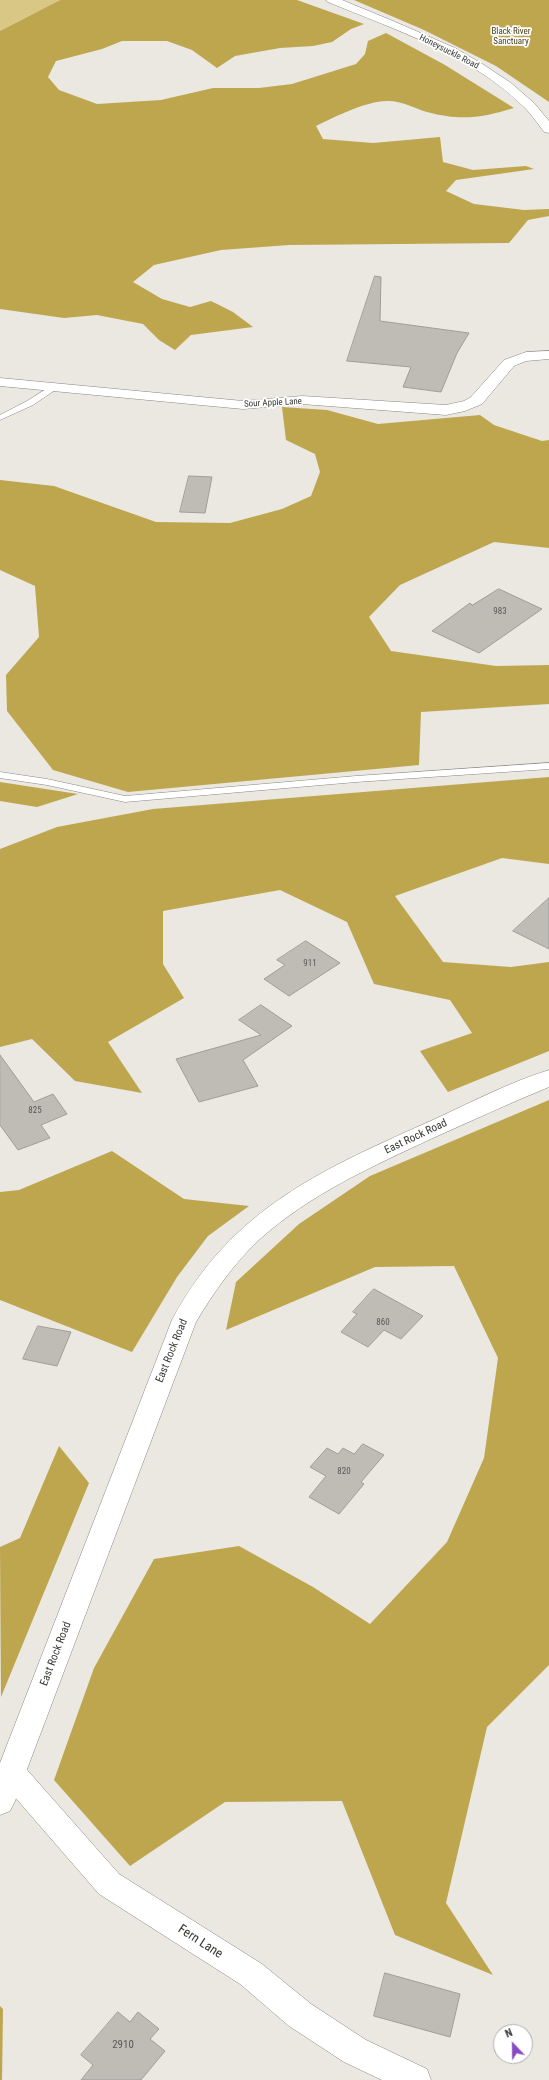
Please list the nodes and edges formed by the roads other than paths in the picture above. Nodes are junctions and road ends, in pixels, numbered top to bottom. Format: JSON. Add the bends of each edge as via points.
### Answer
{"nodes":[{"id":1,"x":332,"y":0,"type":"edge"},
{"id":2,"x":549,"y":129,"type":"edge"},
{"id":3,"x":549,"y":355,"type":"edge"},
{"id":4,"x":0,"y":382,"type":"edge"},
{"id":5,"x":54,"y":388,"type":"junction"},
{"id":6,"x":0,"y":418,"type":"edge"},
{"id":7,"x":549,"y":766,"type":"edge"},
{"id":8,"x":0,"y":775,"type":"edge"},
{"id":9,"x":549,"y":1078,"type":"edge"},
{"id":10,"x":11,"y":1772,"type":"junction"},
{"id":11,"x":0,"y":1801,"type":"edge"},
{"id":12,"x":416,"y":2080,"type":"edge"}],
"edges":[{"from":1,"to":2,"type":"street","name":"Honeysuckle Road","via":[[408,31],[487,72],[518,93]]},
{"from":3,"to":5,"type":"street","name":"Sour Apple Lane","via":[[513,361],[505,366],[478,401],[461,408],[446,410],[302,400],[243,405]]},
{"from":4,"to":5,"type":"street","name":"Sour Apple Lane"},
{"from":5,"to":6,"type":"lane"},
{"from":7,"to":8,"type":"lane","via":[[356,779],[125,799]]},
{"from":9,"to":10,"type":"street","name":"East Rock Road","via":[[344,1170],[300,1195],[269,1217],[233,1250],[210,1279],[184,1320]]},
{"from":10,"to":11,"type":"street","name":"East Rock Road"},
{"from":10,"to":12,"type":"street","name":"Fern Lane","via":[[109,1884],[251,1974],[300,2015],[343,2043]]}]}
